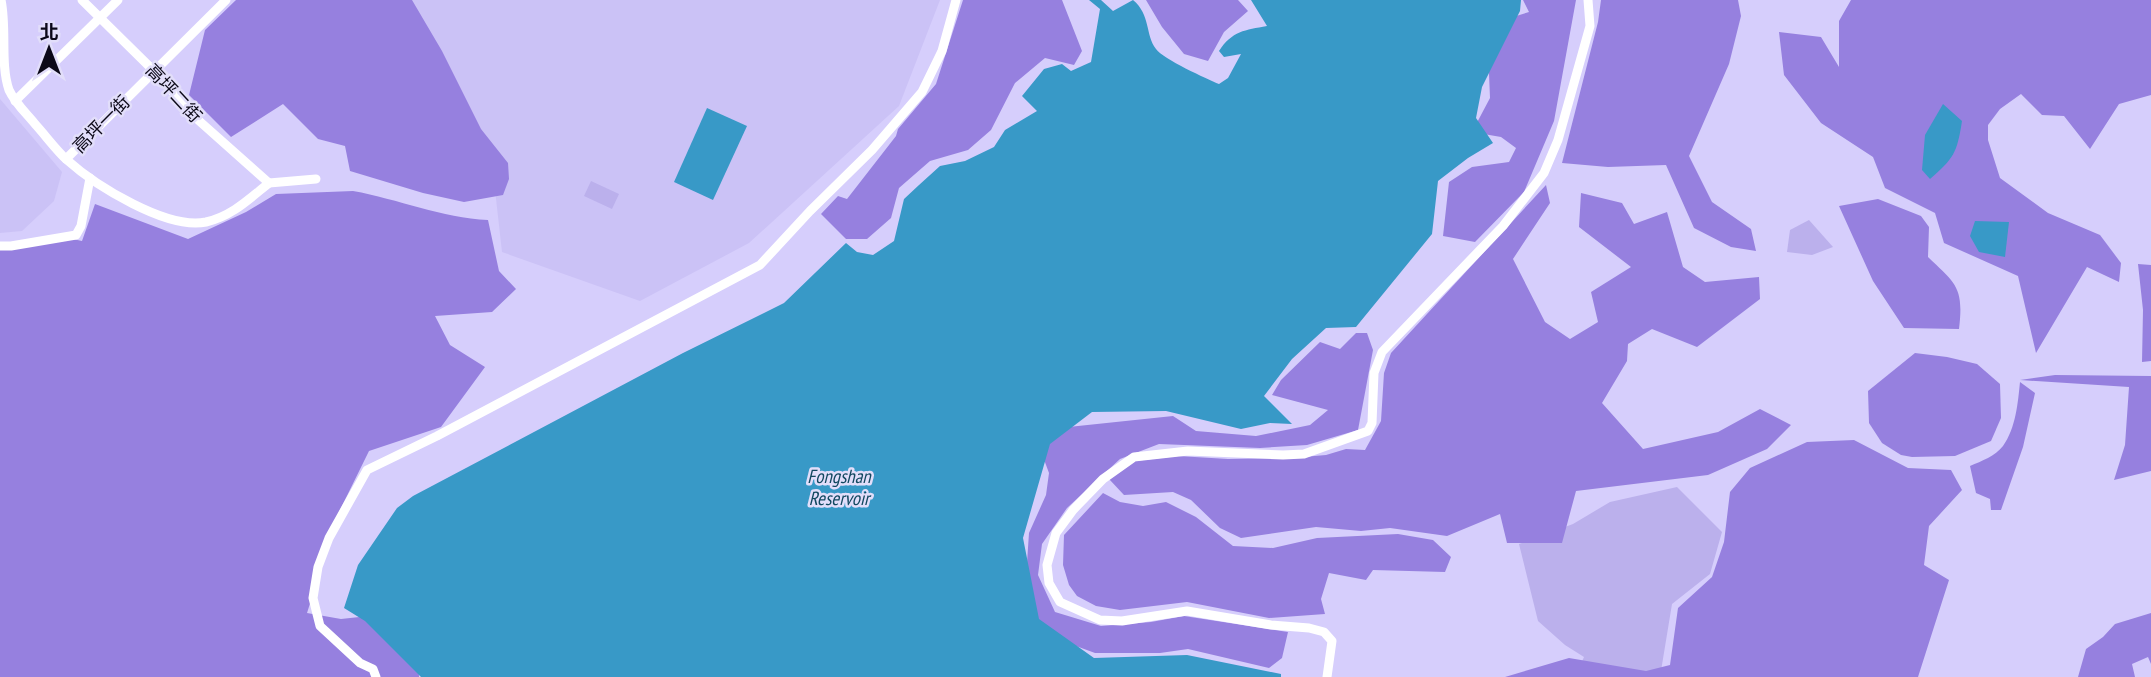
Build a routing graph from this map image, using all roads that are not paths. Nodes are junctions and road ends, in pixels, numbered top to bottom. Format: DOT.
graph roads {
  1 [pos="1,0"];
  2 [pos="82,0"];
  3 [pos="118,0"];
  4 [pos="226,0"];
  5 [pos="956,0"];
  6 [pos="1588,0"];
  7 [pos="100,19"];
  8 [pos="154,71"];
  9 [pos="15,101"];
  10 [pos="65,159"];
  11 [pos="90,178"];
  12 [pos="316,179"];
  13 [pos="269,184"];
  14 [pos="0,246"];
  15 [pos="376,677"];
  16 [pos="1327,677"];
  1 -- 9 [label="street"];
  2 -- 7 [label="street, 高坪二街"];
  3 -- 7 [label="street"];
  4 -- 8 [label="street, 高坪一街"];
  5 -- 15 [label="street"];
  6 -- 16 [label="street"];
  7 -- 8 [label="street, 高坪二街"];
  7 -- 9 [label="street"];
  8 -- 10 [label="street, 高坪一街"];
  8 -- 13 [label="street, 高坪二街"];
  9 -- 10 [label="street"];
  10 -- 11 [label="street"];
  11 -- 13 [label="street"];
  11 -- 14 [label="street"];
  12 -- 13 [label="street"];
}
